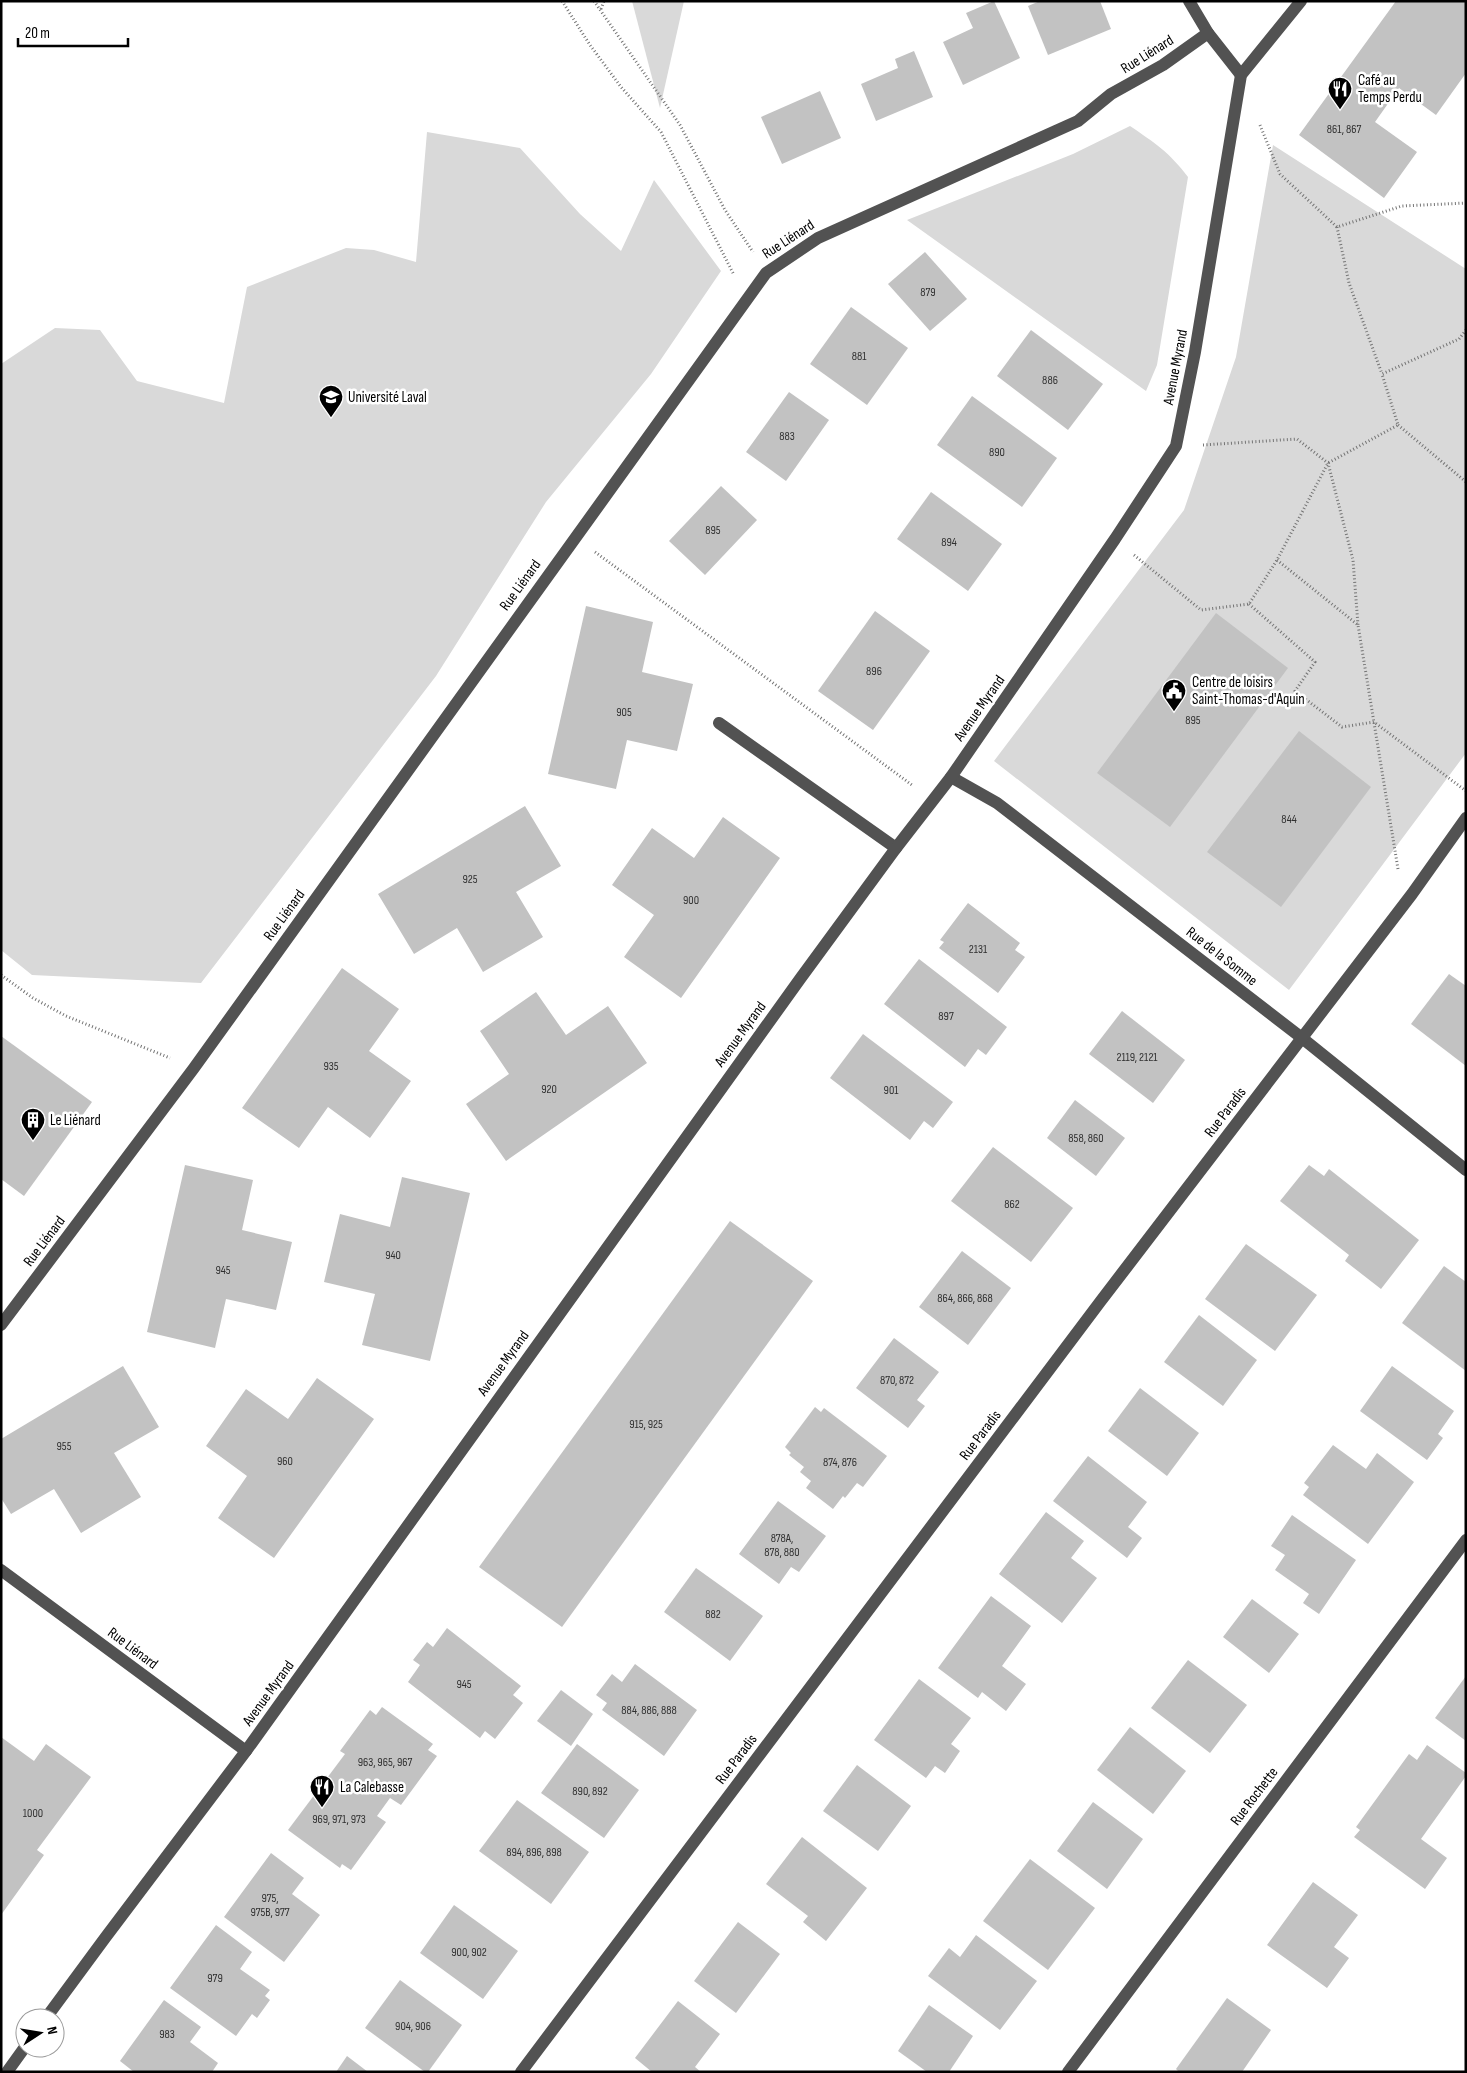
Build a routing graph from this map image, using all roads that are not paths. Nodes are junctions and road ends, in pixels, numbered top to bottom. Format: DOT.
graph roads {
  1 [pos="1189,1"];
  2 [pos="1301,1"];
  3 [pos="1208,33"];
  4 [pos="1241,75"];
  5 [pos="719,723"];
  6 [pos="951,777"];
  7 [pos="1466,818"];
  8 [pos="896,848"];
  9 [pos="1302,1038"];
  10 [pos="1466,1170"];
  11 [pos="1,1324"];
  12 [pos="1466,1540"];
  13 [pos="1,1570"];
  14 [pos="246,1751"];
  15 [pos="53,2008"];
  16 [pos="17,2058"];
  17 [pos="7,2072"];
  18 [pos="521,2072"];
  19 [pos="1068,2072"];
  1 -- 3 [label="street"];
  2 -- 4 [label="street, Avenue Myrand"];
  3 -- 4 [label="street"];
  3 -- 11 [label="street, Rue Liénard"];
  4 -- 6 [label="street, Avenue Myrand"];
  5 -- 8 [label="street"];
  6 -- 8 [label="street, Avenue Myrand"];
  6 -- 9 [label="street, Rue de la Somme"];
  7 -- 9 [label="street, Rue Paradis"];
  8 -- 14 [label="street, Avenue Myrand"];
  9 -- 10 [label="street, Rue de la Somme"];
  9 -- 18 [label="street, Rue Paradis"];
  12 -- 19 [label="street, Rue Rochette"];
  13 -- 14 [label="street, Rue Liénard"];
  14 -- 15 [label="street, Avenue Myrand"];
  16 -- 17 [label="street"];
}
